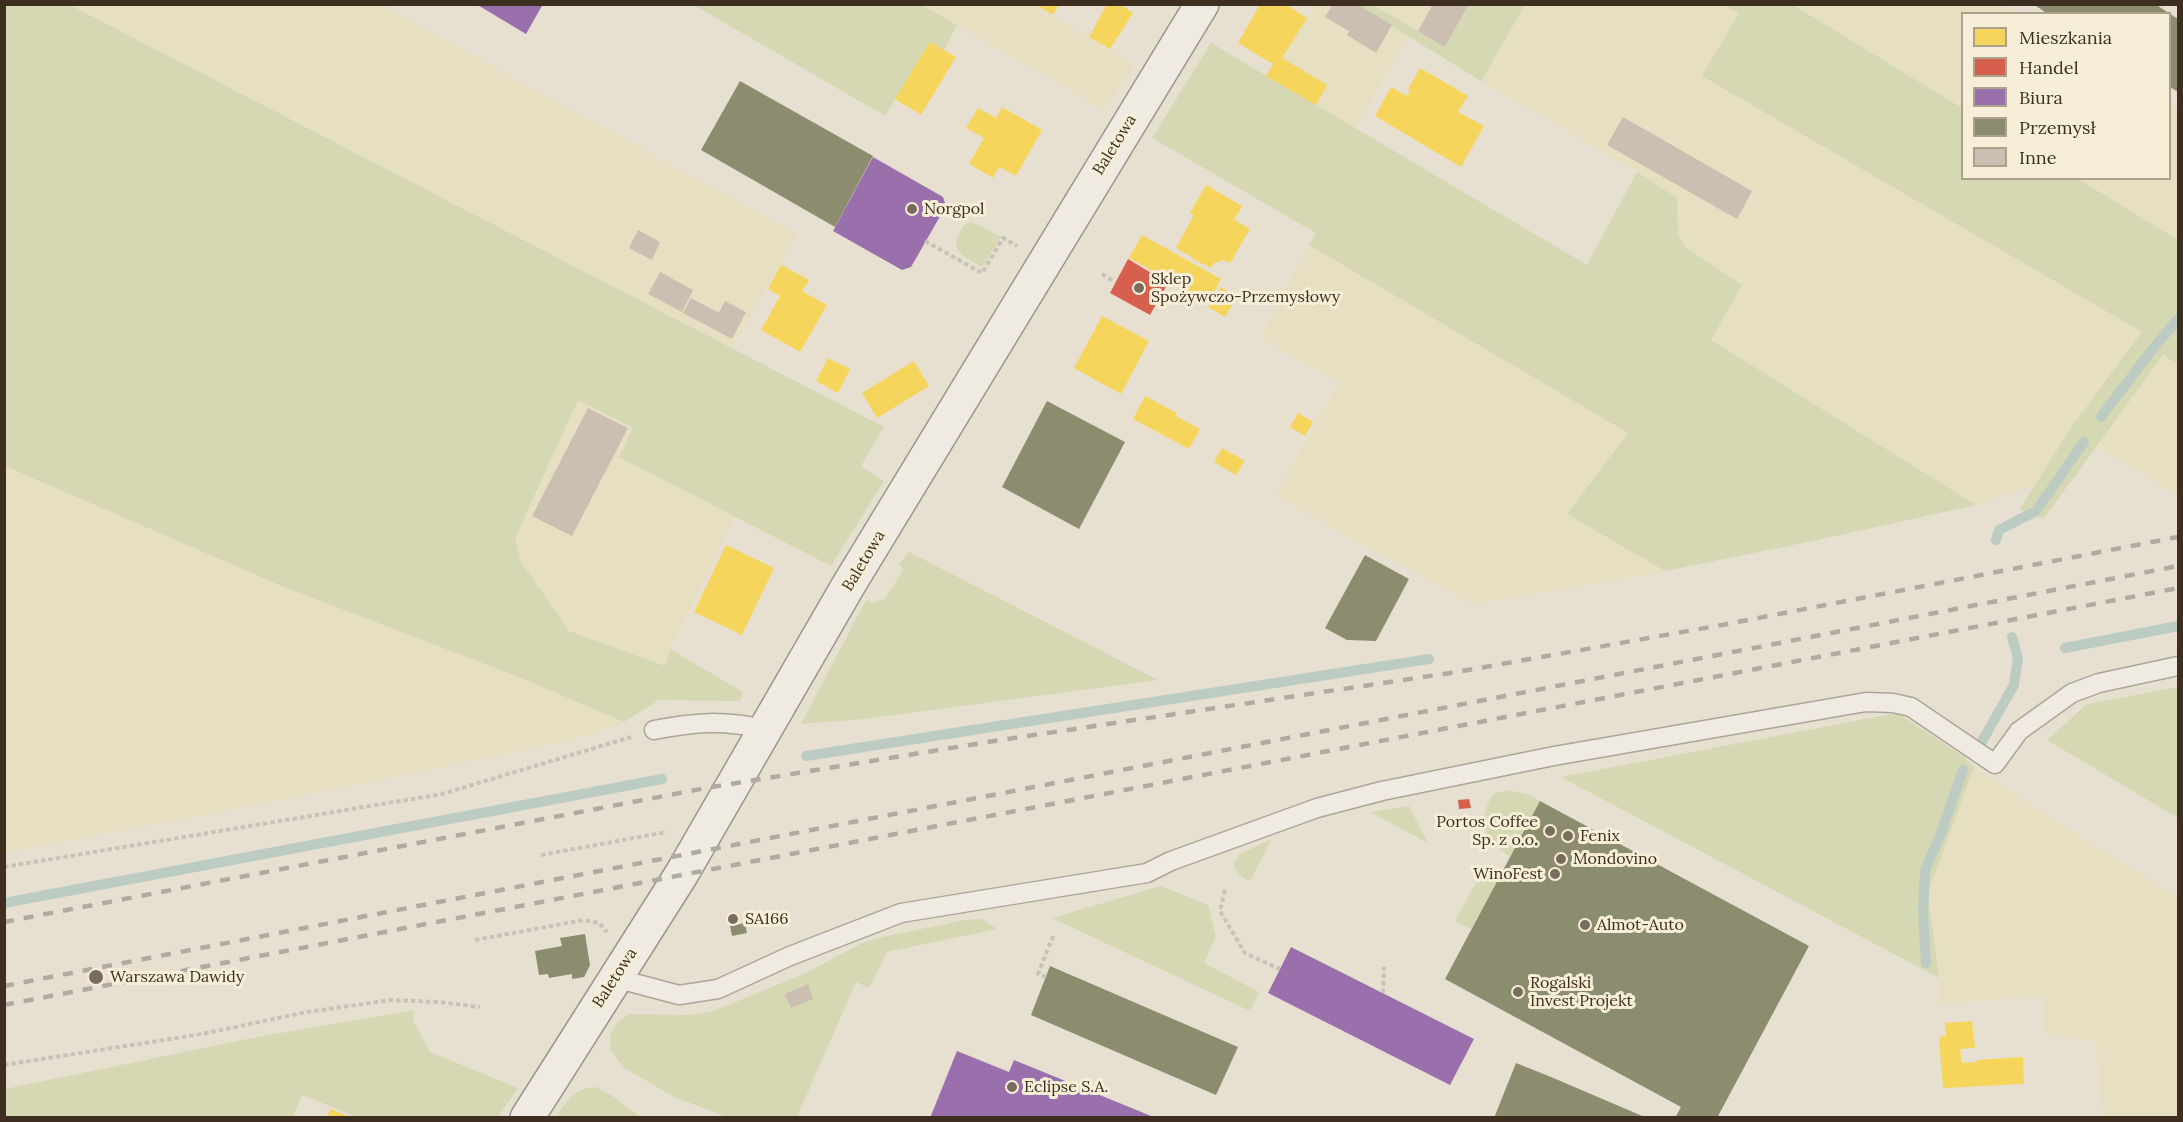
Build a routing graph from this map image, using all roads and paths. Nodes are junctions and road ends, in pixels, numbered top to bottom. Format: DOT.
graph roads {
  1 [pos="1202,4"];
  2 [pos="925,242"];
  3 [pos="1019,247"];
  4 [pos="1102,274"];
  5 [pos="1115,282"];
  6 [pos="2178,666"];
  7 [pos="764,729"];
  8 [pos="654,730"];
  9 [pos="670,831"];
  10 [pos="541,855"];
  11 [pos="4,867"];
  12 [pos="1225,890"];
  13 [pos="1054,934"];
  14 [pos="476,940"];
  15 [pos="615,940"];
  16 [pos="1384,967"];
  17 [pos="1280,969"];
  18 [pos="1046,977"];
  19 [pos="615,978"];
  20 [pos="1383,993"];
  21 [pos="480,1008"];
  22 [pos="4,1065"];
  23 [pos="527,1118"];
  1 -- 7 [label="street, Baletowa"];
  2 -- 3 [label="path"];
  4 -- 5 [label="path"];
  6 -- 19 [label="lane"];
  7 -- 8 [label="lane"];
  7 -- 19 [label="street, Baletowa"];
  8 -- 11 [label="path"];
  9 -- 10 [label="path"];
  12 -- 17 [label="path"];
  13 -- 18 [label="path"];
  14 -- 15 [label="path"];
  16 -- 20 [label="path"];
  19 -- 23 [label="street, Baletowa"];
  21 -- 22 [label="path"];
}
